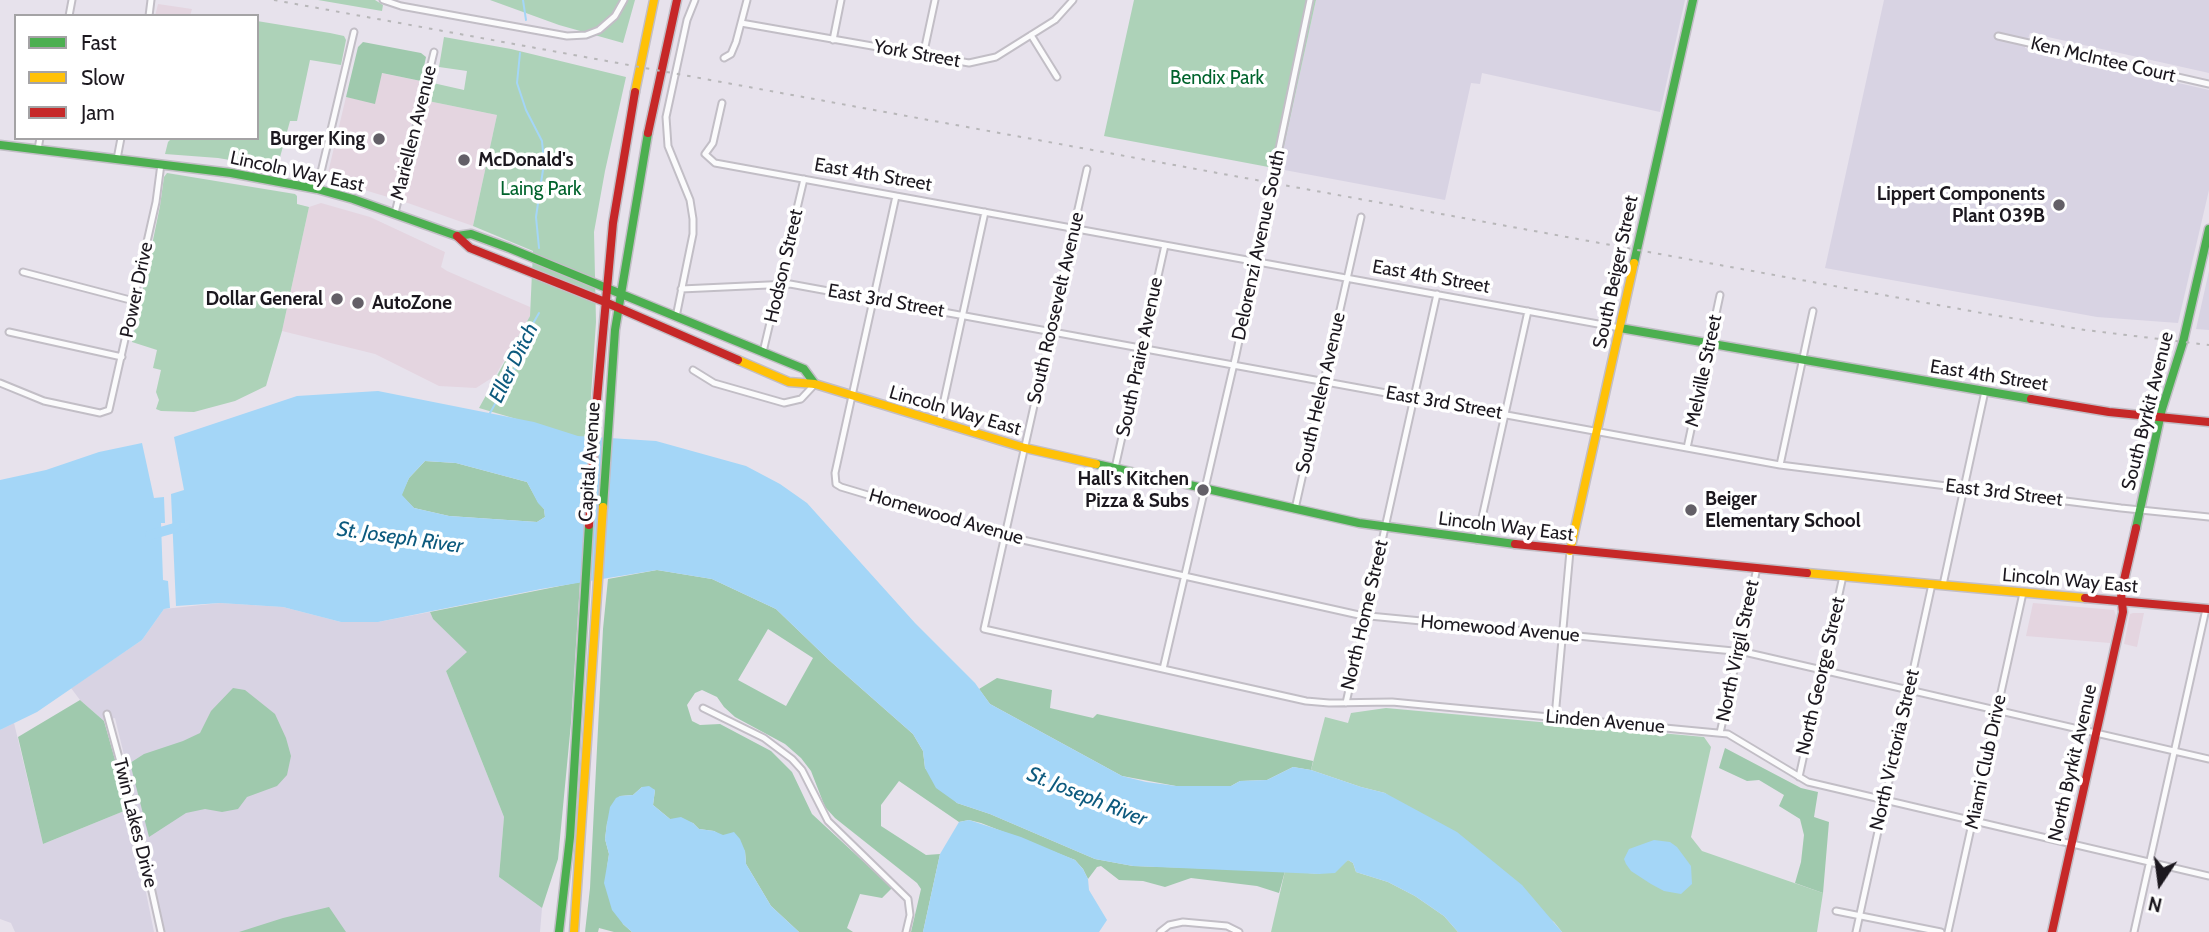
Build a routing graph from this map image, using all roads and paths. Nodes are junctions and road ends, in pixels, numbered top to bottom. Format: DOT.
graph roads {
  1 [pos="383,0"];
  2 [pos="624,0"];
  3 [pos="654,0"];
  4 [pos="677,0"];
  5 [pos="695,0"];
  6 [pos="747,0"];
  7 [pos="841,0"];
  8 [pos="935,0"];
  9 [pos="1073,0"];
  10 [pos="1310,0"];
  11 [pos="1693,0"];
  12 [pos="741,23"];
  13 [pos="354,32"];
  14 [pos="1031,35"];
  15 [pos="1997,36"];
  16 [pos="833,40"];
  17 [pos="434,52"];
  18 [pos="923,56"];
  19 [pos="724,58"];
  20 [pos="1058,77"];
  21 [pos="2209,84"];
  22 [pos="722,103"];
  23 [pos="40,140"];
  24 [pos="121,140"];
  25 [pos="0,145"];
  26 [pos="38,149"];
  27 [pos="117,159"];
  28 [pos="161,164"];
  29 [pos="1087,169"];
  30 [pos="804,179"];
  31 [pos="317,189"];
  32 [pos="896,196"];
  33 [pos="985,212"];
  34 [pos="395,213"];
  35 [pos="1361,217"];
  36 [pos="1074,228"];
  37 [pos="2209,229"];
  38 [pos="457,236"];
  39 [pos="1165,245"];
  40 [pos="1256,261"];
  41 [pos="23,272"];
  42 [pos="1347,278"];
  43 [pos="780,283"];
  44 [pos="607,289"];
  45 [pos="681,289"];
  46 [pos="1437,294"];
  47 [pos="621,295"];
  48 [pos="1720,295"];
  49 [pos="874,299"];
  50 [pos="134,301"];
  51 [pos="605,302"];
  52 [pos="619,308"];
  53 [pos="1813,311"];
  54 [pos="1528,312"];
  55 [pos="962,315"];
  56 [pos="676,317"];
  57 [pos="1620,328"];
  58 [pos="1051,331"];
  59 [pos="9,332"];
  60 [pos="1711,345"];
  61 [pos="1142,348"];
  62 [pos="763,352"];
  63 [pos="122,357"];
  64 [pos="1803,361"];
  65 [pos="1233,365"];
  66 [pos="693,370"];
  67 [pos="1324,381"];
  68 [pos="0,383"];
  69 [pos="815,384"];
  70 [pos="1985,391"];
  71 [pos="852,397"];
  72 [pos="1414,398"];
  73 [pos="1505,414"];
  74 [pos="2160,418"];
  75 [pos="939,422"];
  76 [pos="2209,422"];
  77 [pos="1597,431"];
  78 [pos="1025,448"];
  79 [pos="1687,448"];
  80 [pos="1780,465"];
  81 [pos="1115,468"];
  82 [pos="1205,488"];
  83 [pos="1964,489"];
  84 [pos="1296,509"];
  85 [pos="2140,510"];
  86 [pos="2209,517"];
  87 [pos="1385,528"];
  88 [pos="1005,536"];
  89 [pos="1478,540"];
  90 [pos="1570,551"];
  91 [pos="1756,568"];
  92 [pos="1185,576"];
  93 [pos="1843,576"];
  94 [pos="1932,584"];
  95 [pos="1943,585"];
  96 [pos="2023,593"];
  97 [pos="2122,602"];
  98 [pos="2207,609"];
  99 [pos="1366,616"];
  100 [pos="984,629"];
  101 [pos="1561,635"];
  102 [pos="1738,651"];
  103 [pos="1163,669"];
  104 [pos="1823,670"];
  105 [pos="1908,690"];
  106 [pos="1346,703"];
  107 [pos="703,708"];
  108 [pos="1997,712"];
  109 [pos="107,714"];
  110 [pos="1555,717"];
  111 [pos="1720,733"];
  112 [pos="2095,734"];
  113 [pos="2175,751"];
  114 [pos="2209,759"];
  115 [pos="1799,777"];
  116 [pos="1884,801"];
  117 [pos="1972,822"];
  118 [pos="2071,844"];
  119 [pos="2150,862"];
  120 [pos="2209,876"];
  121 [pos="1836,911"];
  122 [pos="1859,915"];
  123 [pos="161,932"];
  124 [pos="559,932"];
  125 [pos="574,932"];
  126 [pos="906,932"];
  127 [pos="1160,932"];
  128 [pos="1239,932"];
  129 [pos="1856,932"];
  130 [pos="1941,932"];
  131 [pos="1948,932"];
  132 [pos="2052,932"];
  133 [pos="2134,932"];
  1 -- 2 [label="street"];
  3 -- 44 [label="main road, Capital Avenue"];
  4 -- 47 [label="main road, Capital Avenue"];
  5 -- 45 [label="street"];
  6 -- 12 [label="street"];
  7 -- 16 [label="street"];
  8 -- 18 [label="street"];
  9 -- 14 [label="street, York Street"];
  10 -- 40 [label="street, Delorenzi Avenue South"];
  11 -- 57 [label="main road, South Beiger Street"];
  12 -- 16 [label="street, York Street"];
  12 -- 19 [label="street"];
  13 -- 31 [label="street"];
  14 -- 18 [label="street, York Street"];
  14 -- 20 [label="street"];
  15 -- 21 [label="street, Ken McIntee Court"];
  16 -- 18 [label="street, York Street"];
  17 -- 34 [label="street, Mariellen Avenue"];
  22 -- 30 [label="street, East 4th Street"];
  23 -- 26 [label="street"];
  24 -- 27 [label="street"];
  25 -- 26 [label="main road, Lincoln Way East"];
  26 -- 27 [label="main road, Lincoln Way East"];
  27 -- 28 [label="main road, Lincoln Way East"];
  28 -- 31 [label="main road, Lincoln Way East"];
  28 -- 50 [label="street, Power Drive"];
  29 -- 36 [label="street, South Roosevelt Avenue"];
  30 -- 32 [label="street, East 4th Street"];
  30 -- 43 [label="street, Hodson Street"];
  31 -- 34 [label="main road, Lincoln Way East"];
  32 -- 33 [label="street, East 4th Street"];
  32 -- 49 [label="street"];
  33 -- 36 [label="street, East 4th Street"];
  33 -- 55 [label="street"];
  34 -- 38 [label="main road, Lincoln Way East"];
  35 -- 42 [label="street, South Helen Avenue"];
  36 -- 39 [label="street, East 4th Street"];
  36 -- 58 [label="street, South Roosevelt Avenue"];
  37 -- 74 [label="main road, South Byrkit Avenue"];
  38 -- 44 [label="main road, Lincoln Way East"];
  38 -- 51 [label="main road, Lincoln Way East"];
  39 -- 40 [label="street, East 4th Street"];
  39 -- 61 [label="street, South Praire Avenue"];
  40 -- 42 [label="street, East 4th Street"];
  40 -- 65 [label="street, Delorenzi Avenue South"];
  41 -- 50 [label="street"];
  42 -- 46 [label="street, East 4th Street"];
  42 -- 67 [label="street, South Helen Avenue"];
  43 -- 45 [label="street, East 3rd Street"];
  43 -- 49 [label="street, East 3rd Street"];
  43 -- 62 [label="street, Hodson Street"];
  44 -- 47 [label="main road, Lincoln Way East"];
  44 -- 51 [label="main road, Capital Avenue"];
  45 -- 56 [label="street"];
  46 -- 54 [label="street, East 4th Street"];
  46 -- 72 [label="street, North Home Street"];
  47 -- 52 [label="main road, Capital Avenue"];
  47 -- 56 [label="main road, Lincoln Way East"];
  48 -- 60 [label="street, Melville Street"];
  49 -- 55 [label="street, East 3rd Street"];
  49 -- 71 [label="street"];
  50 -- 63 [label="street, Power Drive"];
  51 -- 52 [label="main road, Lincoln Way East"];
  51 -- 124 [label="main road, Capital Avenue"];
  52 -- 69 [label="main road, Lincoln Way East"];
  52 -- 125 [label="main road, Capital Avenue"];
  53 -- 64 [label="street"];
  54 -- 57 [label="street, East 4th Street"];
  54 -- 73 [label="street"];
  55 -- 58 [label="street, East 3rd Street"];
  55 -- 75 [label="street"];
  56 -- 62 [label="main road, Lincoln Way East"];
  57 -- 60 [label="main road, East 4th Street"];
  57 -- 77 [label="main road, South Beiger Street"];
  58 -- 61 [label="street, East 3rd Street"];
  58 -- 78 [label="street, South Roosevelt Avenue"];
  59 -- 63 [label="street"];
  60 -- 64 [label="main road, East 4th Street"];
  60 -- 79 [label="street, Melville Street"];
  61 -- 65 [label="street, East 3rd Street"];
  61 -- 81 [label="street, South Praire Avenue"];
  62 -- 69 [label="main road, Lincoln Way East"];
  63 -- 68 [label="street, Power Drive"];
  64 -- 70 [label="main road, East 4th Street"];
  64 -- 80 [label="street"];
  65 -- 67 [label="street, East 3rd Street"];
  65 -- 82 [label="street, Delorenzi Avenue South"];
  66 -- 69 [label="street"];
  67 -- 72 [label="street, East 3rd Street"];
  67 -- 84 [label="street, South Helen Avenue"];
  69 -- 71 [label="main road, Lincoln Way East"];
  70 -- 74 [label="main road, East 4th Street"];
  70 -- 83 [label="street"];
  71 -- 75 [label="main road, Lincoln Way East"];
  71 -- 88 [label="street, Homewood Avenue"];
  72 -- 73 [label="street, East 3rd Street"];
  72 -- 87 [label="street, North Home Street"];
  73 -- 77 [label="street, East 3rd Street"];
  73 -- 89 [label="street"];
  74 -- 76 [label="main road, East 4th Street"];
  74 -- 85 [label="main road, South Byrkit Avenue"];
  75 -- 78 [label="main road, Lincoln Way East"];
  77 -- 79 [label="street, East 3rd Street"];
  77 -- 90 [label="main road, South Beiger Street"];
  78 -- 81 [label="main road, Lincoln Way East"];
  78 -- 88 [label="street, South Roosevelt Avenue"];
  79 -- 80 [label="street, East 3rd Street"];
  80 -- 83 [label="street, East 3rd Street"];
  81 -- 82 [label="main road, Lincoln Way East"];
  82 -- 84 [label="main road, Lincoln Way East"];
  82 -- 92 [label="street, Delorenzi Avenue South"];
  83 -- 85 [label="street, East 3rd Street"];
  83 -- 95 [label="street"];
  84 -- 87 [label="main road, Lincoln Way East"];
  85 -- 86 [label="street, East 3rd Street"];
  85 -- 97 [label="main road, South Byrkit Avenue"];
  87 -- 89 [label="main road, Lincoln Way East"];
  87 -- 99 [label="street, North Home Street"];
  88 -- 92 [label="street, Homewood Avenue"];
  88 -- 100 [label="street, South Roosevelt Avenue"];
  89 -- 90 [label="main road, Lincoln Way East"];
  90 -- 91 [label="main road, Lincoln Way East"];
  90 -- 101 [label="street"];
  91 -- 93 [label="main road, Lincoln Way East"];
  91 -- 102 [label="street, North Virgil Street"];
  92 -- 99 [label="street, Homewood Avenue"];
  92 -- 103 [label="street, Delorenzi Avenue South"];
  93 -- 94 [label="main road, Lincoln Way East"];
  93 -- 104 [label="street, North George Street"];
  94 -- 95 [label="main road, Lincoln Way East"];
  94 -- 105 [label="street, North Victoria Street"];
  95 -- 96 [label="main road, Lincoln Way East"];
  96 -- 97 [label="main road, Lincoln Way East"];
  96 -- 108 [label="street, Miami Club Drive"];
  97 -- 98 [label="main road, Lincoln Way East"];
  97 -- 112 [label="main road, North Byrkit Avenue"];
  98 -- 113 [label="street"];
  99 -- 101 [label="street, Homewood Avenue"];
  99 -- 106 [label="street, North Home Street"];
  100 -- 103 [label="street, Linden Avenue"];
  101 -- 102 [label="street, Homewood Avenue"];
  101 -- 110 [label="street"];
  102 -- 104 [label="street, Homewood Avenue"];
  102 -- 111 [label="street, North Virgil Street"];
  103 -- 106 [label="street, Linden Avenue"];
  104 -- 105 [label="street, Homewood Avenue"];
  104 -- 115 [label="street, North George Street"];
  105 -- 108 [label="street, Homewood Avenue"];
  105 -- 116 [label="street, North Victoria Street"];
  106 -- 110 [label="street, Linden Avenue"];
  107 -- 126 [label="street"];
  108 -- 112 [label="street, Homewood Avenue"];
  108 -- 117 [label="street, Miami Club Drive"];
  109 -- 123 [label="street, Twin Lakes Drive"];
  110 -- 111 [label="street, Linden Avenue"];
  111 -- 115 [label="street, Linden Avenue"];
  112 -- 113 [label="street, Homewood Avenue"];
  112 -- 118 [label="main road, North Byrkit Avenue"];
  113 -- 114 [label="street, Homewood Avenue"];
  113 -- 119 [label="street"];
  115 -- 116 [label="street, Linden Avenue"];
  116 -- 117 [label="street, Linden Avenue"];
  116 -- 122 [label="street, North Victoria Street"];
  117 -- 118 [label="street, Linden Avenue"];
  117 -- 131 [label="street, Miami Club Drive"];
  118 -- 119 [label="street, Linden Avenue"];
  118 -- 132 [label="main road, North Byrkit Avenue"];
  119 -- 120 [label="street, Linden Avenue"];
  119 -- 133 [label="street"];
  121 -- 122 [label="street"];
  122 -- 129 [label="street, North Victoria Street"];
  122 -- 130 [label="street"];
  127 -- 128 [label="street"];
}
